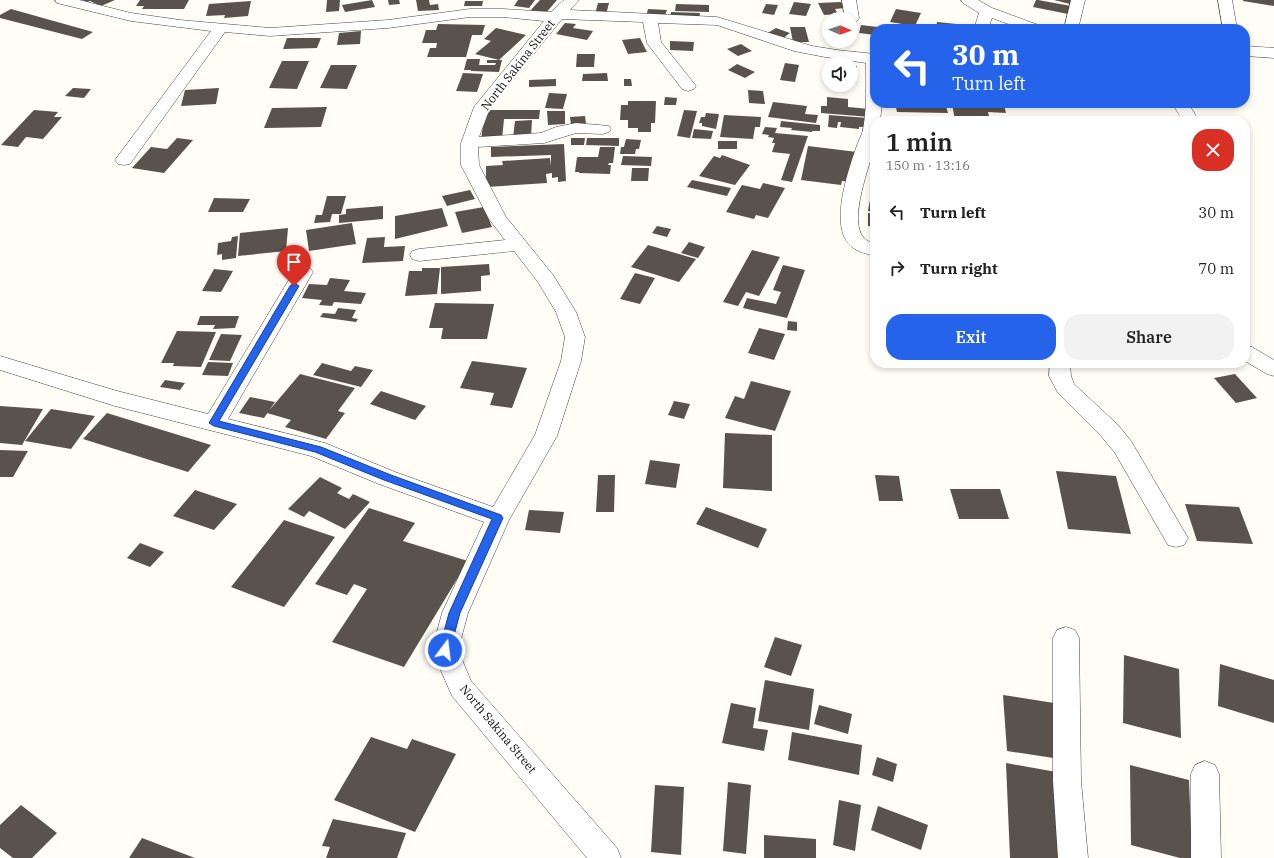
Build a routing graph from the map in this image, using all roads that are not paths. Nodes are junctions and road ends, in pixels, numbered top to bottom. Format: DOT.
graph roads {
  1 [pos="62,0"];
  2 [pos="128,0"];
  3 [pos="850,0"];
  4 [pos="968,0"];
  5 [pos="1078,0"];
  6 [pos="1225,0"];
  7 [pos="562,10"];
  8 [pos="851,12"];
  9 [pos="117,13"];
  10 [pos="650,18"];
  11 [pos="986,22"];
  12 [pos="1000,24"];
  13 [pos="1072,24"];
  14 [pos="1229,24"];
  15 [pos="221,28"];
  16 [pos="1250,52"];
  17 [pos="1274,54"];
  18 [pos="870,58"];
  19 [pos="688,86"];
  20 [pos="603,129"];
  21 [pos="870,134"];
  22 [pos="469,143"];
  23 [pos="124,160"];
  24 [pos="517,245"];
  25 [pos="870,248"];
  26 [pos="419,255"];
  27 [pos="303,272"];
  28 [pos="1250,355"];
  29 [pos="0,363"];
  30 [pos="1060,368"];
  31 [pos="1274,368"];
  32 [pos="214,423"];
  33 [pos="498,518"];
  34 [pos="1176,538"];
  35 [pos="1066,638"];
  36 [pos="1205,774"];
  37 [pos="606,858"];
  38 [pos="1073,858"];
  39 [pos="1206,858"];
  1 -- 9 [label="street"];
  2 -- 9 [label="street"];
  3 -- 8 [label="street"];
  4 -- 11 [label="street"];
  5 -- 13 [label="street"];
  6 -- 14 [label="street"];
  7 -- 10 [label="street"];
  7 -- 15 [label="street"];
  7 -- 22 [label="street, North Sakina Street"];
  9 -- 15 [label="street"];
  10 -- 18 [label="street"];
  10 -- 19 [label="street"];
  11 -- 12 [label="street"];
  15 -- 23 [label="street"];
  16 -- 17 [label="street"];
  20 -- 22 [label="street"];
  21 -- 25 [label="street"];
  22 -- 24 [label="street, North Sakina Street"];
  24 -- 26 [label="street"];
  24 -- 33 [label="street, North Sakina Street"];
  27 -- 32 [label="street"];
  28 -- 31 [label="street"];
  29 -- 32 [label="street"];
  30 -- 34 [label="street"];
  32 -- 33 [label="street"];
  33 -- 37 [label="street, North Sakina Street"];
  35 -- 38 [label="street"];
  36 -- 39 [label="street"];
}
